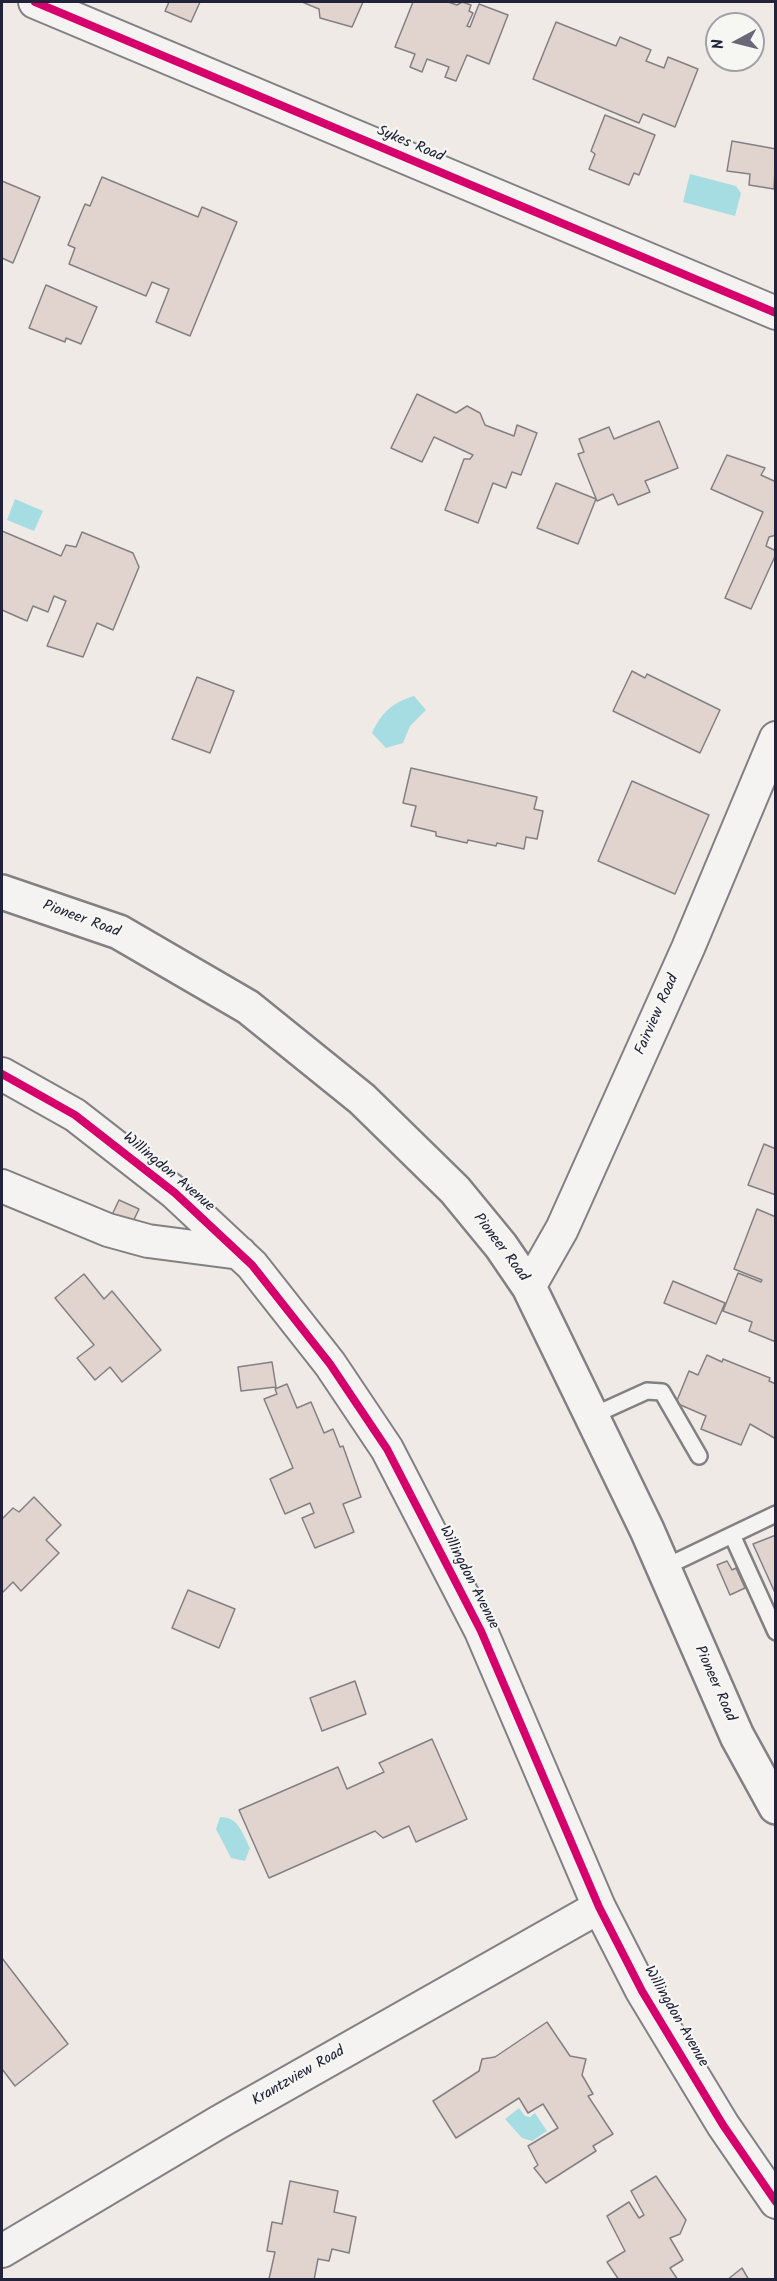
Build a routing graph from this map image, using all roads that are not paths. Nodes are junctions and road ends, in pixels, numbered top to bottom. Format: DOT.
graph roads {
  1 [pos="35,2"];
  2 [pos="776,313"];
  3 [pos="776,738"];
  4 [pos="2,892"];
  5 [pos="2,1074"];
  6 [pos="2,1186"];
  7 [pos="240,1253"];
  8 [pos="529,1287"];
  9 [pos="592,1416"];
  10 [pos="699,1456"];
  11 [pos="776,1514"];
  12 [pos="732,1535"];
  13 [pos="663,1568"];
  14 [pos="776,1632"];
  15 [pos="776,1807"];
  16 [pos="599,1907"];
  17 [pos="776,2202"];
  18 [pos="2,2251"];
  1 -- 2 [label="street, Sykes Road"];
  3 -- 8 [label="street, Fairview Road"];
  4 -- 8 [label="main road, Pioneer Road"];
  5 -- 7 [label="street, Willingdon Avenue"];
  6 -- 7 [label="street"];
  7 -- 16 [label="street, Willingdon Avenue"];
  8 -- 9 [label="main road, Pioneer Road"];
  9 -- 10 [label="lane"];
  9 -- 13 [label="main road, Pioneer Road"];
  11 -- 12 [label="lane"];
  12 -- 13 [label="lane"];
  12 -- 14 [label="lane"];
  13 -- 15 [label="main road, Pioneer Road"];
  16 -- 17 [label="street, Willingdon Avenue"];
  16 -- 18 [label="street, Krantzview Road"];
}
